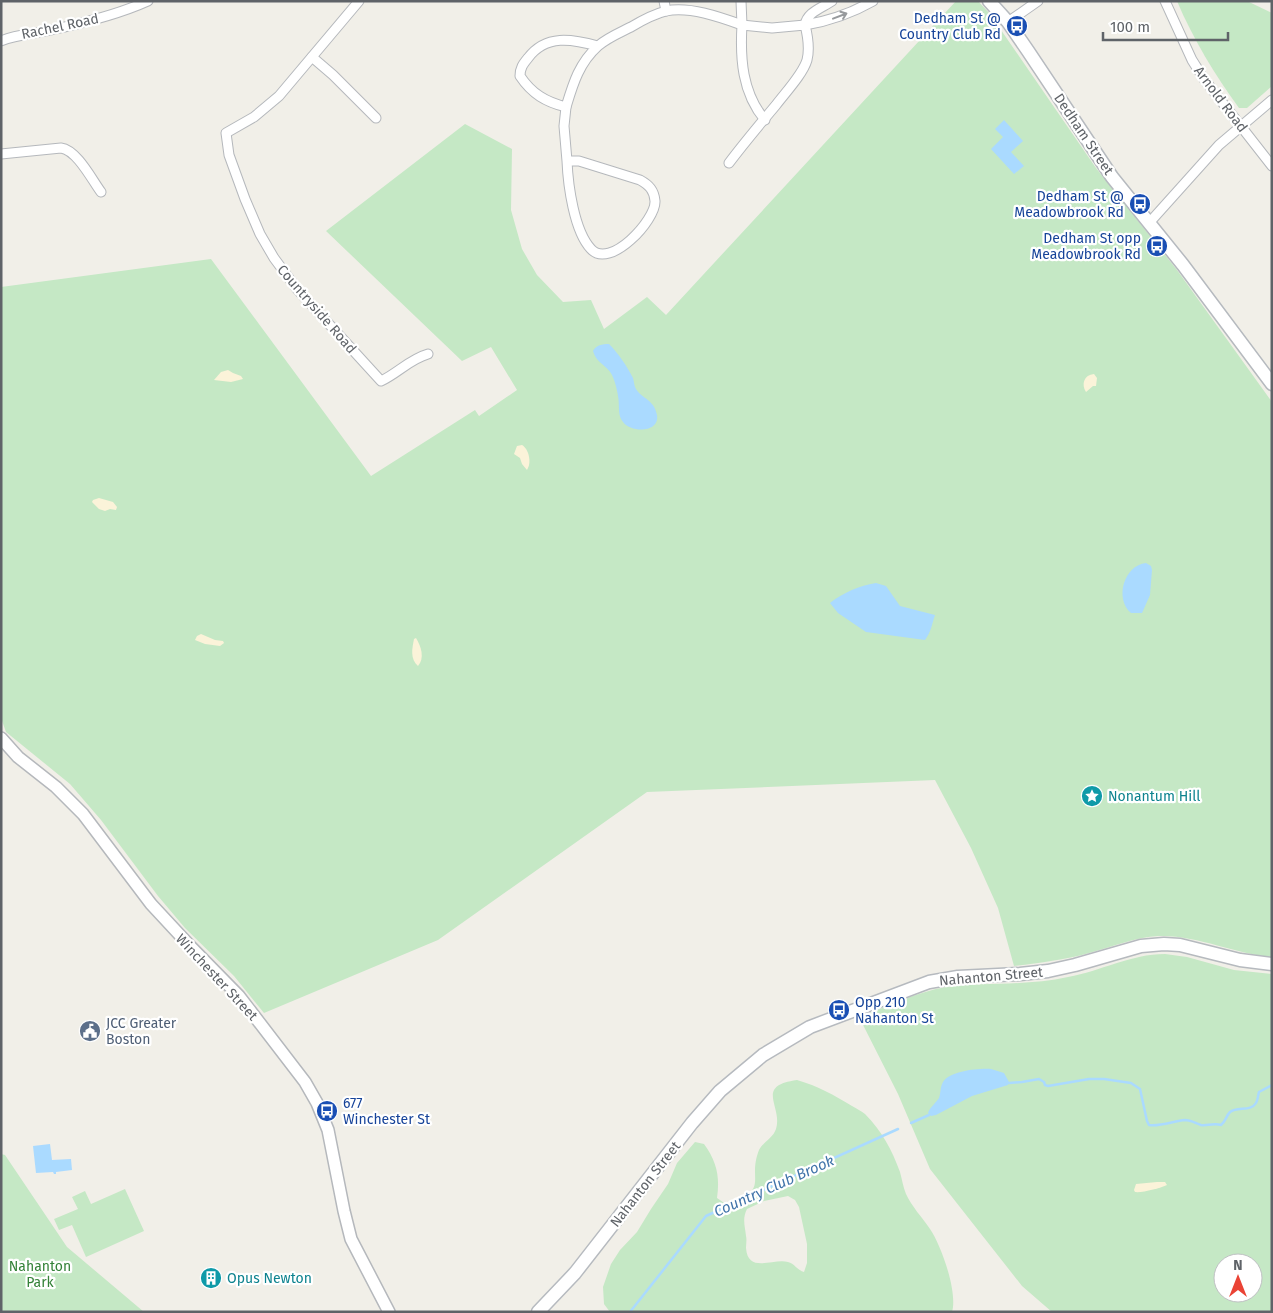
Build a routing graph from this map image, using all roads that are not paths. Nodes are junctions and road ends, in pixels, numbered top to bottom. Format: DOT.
graph roads {
  1 [pos="148,1"];
  2 [pos="358,1"];
  3 [pos="664,1"];
  4 [pos="740,1"];
  5 [pos="832,1"];
  6 [pos="873,1"];
  7 [pos="989,1"];
  8 [pos="1038,1"];
  9 [pos="1165,1"];
  10 [pos="666,11"];
  11 [pos="1008,22"];
  12 [pos="742,24"];
  13 [pos="805,25"];
  14 [pos="1,41"];
  15 [pos="598,46"];
  16 [pos="312,57"];
  17 [pos="1272,100"];
  18 [pos="566,107"];
  19 [pos="376,118"];
  20 [pos="765,120"];
  21 [pos="1241,125"];
  22 [pos="1,154"];
  23 [pos="567,161"];
  24 [pos="730,163"];
  25 [pos="1272,166"];
  26 [pos="101,192"];
  27 [pos="1149,222"];
  28 [pos="428,354"];
  29 [pos="1272,384"];
  30 [pos="1,738"];
  31 [pos="1272,964"];
  32 [pos="388,1312"];
  33 [pos="538,1312"];
  1 -- 14 [label="street, Rachel Road"];
  2 -- 16 [label="street, Countryside Road"];
  3 -- 10 [label="street"];
  4 -- 12 [label="street"];
  5 -- 13 [label="street"];
  13 -- 6 [label="street, one-way"];
  7 -- 11 [label="main road, Dedham Street"];
  8 -- 11 [label="street"];
  9 -- 21 [label="street, Arnold Road"];
  10 -- 12 [label="street"];
  10 -- 15 [label="street"];
  11 -- 27 [label="main road, Dedham Street"];
  12 -- 13 [label="street"];
  12 -- 20 [label="street"];
  13 -- 20 [label="street"];
  15 -- 18 [label="street"];
  15 -- 18 [label="street"];
  16 -- 19 [label="street"];
  16 -- 28 [label="street, Countryside Road"];
  17 -- 21 [label="street"];
  18 -- 23 [label="street"];
  20 -- 24 [label="street"];
  21 -- 25 [label="street, Arnold Road"];
  21 -- 27 [label="street"];
  22 -- 26 [label="street"];
  23 -- 23 [label="street"];
  27 -- 29 [label="main road, Dedham Street"];
  30 -- 32 [label="street, Winchester Street"];
  31 -- 33 [label="main road, Nahanton Street"];
}
